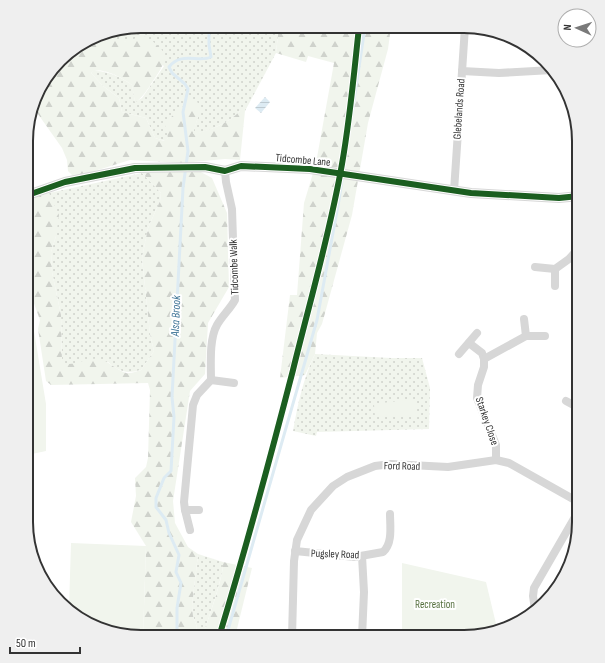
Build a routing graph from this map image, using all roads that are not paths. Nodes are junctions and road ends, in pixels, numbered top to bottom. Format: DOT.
graph roads {
  1 [pos="465,33"];
  2 [pos="546,70"];
  3 [pos="462,71"];
  4 [pos="225,171"];
  5 [pos="454,191"];
  6 [pos="33,193"];
  7 [pos="572,199"];
  8 [pos="572,256"];
  9 [pos="535,267"];
  10 [pos="555,269"];
  11 [pos="555,286"];
  12 [pos="524,319"];
  13 [pos="477,333"];
  14 [pos="526,336"];
  15 [pos="545,336"];
  16 [pos="469,343"];
  17 [pos="459,354"];
  18 [pos="484,359"];
  19 [pos="211,380"];
  20 [pos="234,383"];
  21 [pos="566,401"];
  22 [pos="572,404"];
  23 [pos="496,460"];
  24 [pos="572,498"];
  25 [pos="185,510"];
  26 [pos="199,510"];
  27 [pos="390,514"];
  28 [pos="572,522"];
  29 [pos="190,530"];
  30 [pos="295,551"];
  31 [pos="362,556"];
  32 [pos="535,603"];
  33 [pos="292,630"];
  34 [pos="362,630"];
  1 -- 3 [label="street, Glebelands Road"];
  2 -- 3 [label="street"];
  3 -- 5 [label="street, Glebelands Road"];
  4 -- 5 [label="street, Tidcombe Lane"];
  4 -- 6 [label="street, Tidcombe Lane"];
  4 -- 19 [label="street, Tidcombe Walk"];
  5 -- 7 [label="street, Tidcombe Lane"];
  8 -- 10 [label="street"];
  9 -- 10 [label="street"];
  10 -- 11 [label="street"];
  12 -- 14 [label="street"];
  13 -- 16 [label="street"];
  14 -- 15 [label="street"];
  14 -- 18 [label="street"];
  16 -- 17 [label="street"];
  16 -- 18 [label="street"];
  18 -- 23 [label="street, Starkey Close"];
  19 -- 20 [label="street"];
  19 -- 25 [label="street"];
  21 -- 22 [label="street"];
  23 -- 24 [label="street, Ford Road"];
  23 -- 30 [label="street, Ford Road"];
  25 -- 26 [label="street"];
  25 -- 29 [label="street"];
  27 -- 31 [label="street, Pugsley Road"];
  28 -- 32 [label="street"];
  30 -- 31 [label="street, Pugsley Road"];
  30 -- 33 [label="street, Ford Road"];
  31 -- 34 [label="street"];
}
